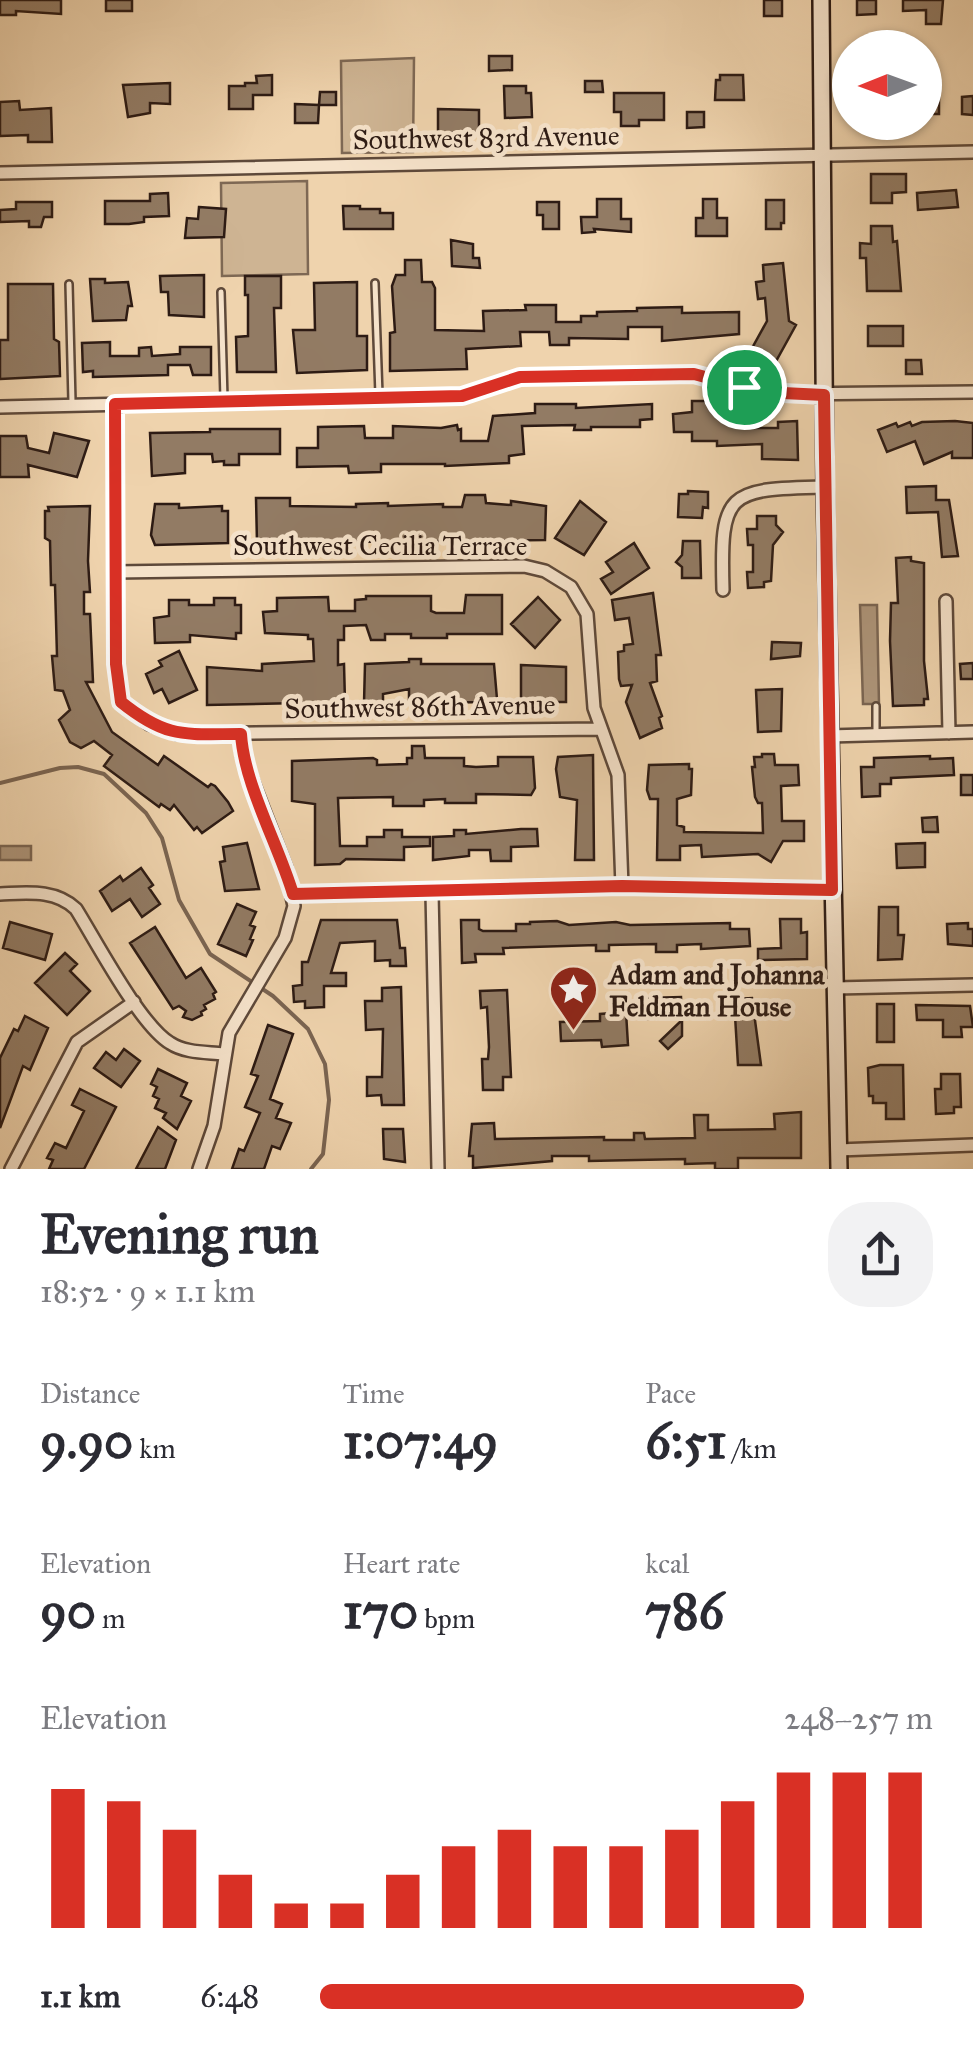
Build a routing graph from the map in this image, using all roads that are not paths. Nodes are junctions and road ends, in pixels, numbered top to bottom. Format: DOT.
graph roads {
  1 [pos="821,0"];
  2 [pos="973,152"];
  3 [pos="821,155"];
  4 [pos="0,173"];
  5 [pos="69,284"];
  6 [pos="374,284"];
  7 [pos="222,292"];
  8 [pos="973,392"];
  9 [pos="824,395"];
  10 [pos="379,398"];
  11 [pos="224,402"];
  12 [pos="115,404"];
  13 [pos="72,405"];
  14 [pos="0,407"];
  15 [pos="824,487"];
  16 [pos="115,572"];
  17 [pos="722,590"];
  18 [pos="946,601"];
  19 [pos="876,706"];
  20 [pos="601,729"];
  21 [pos="973,732"];
  22 [pos="950,733"];
  23 [pos="241,734"];
  24 [pos="876,734"];
  25 [pos="829,736"];
  26 [pos="622,886"];
  27 [pos="832,890"];
  28 [pos="432,893"];
  29 [pos="0,894"];
  30 [pos="293,894"];
  31 [pos="973,985"];
  32 [pos="835,988"];
  33 [pos="134,1002"];
  34 [pos="223,1054"];
  35 [pos="973,1145"];
  36 [pos="838,1150"];
  37 [pos="11,1169"];
  38 [pos="199,1169"];
  39 [pos="438,1169"];
  40 [pos="839,1169"];
  1 -- 3 [label="main road"];
  2 -- 3 [label="street, Southwest 83rd Avenue"];
  3 -- 4 [label="street, Southwest 83rd Avenue"];
  3 -- 9 [label="main road"];
  5 -- 13 [label="lane"];
  6 -- 10 [label="lane"];
  7 -- 11 [label="lane"];
  8 -- 9 [label="street"];
  9 -- 10 [label="street"];
  9 -- 15 [label="main road"];
  10 -- 11 [label="street"];
  11 -- 12 [label="street"];
  12 -- 13 [label="street"];
  12 -- 16 [label="street"];
  13 -- 14 [label="street"];
  15 -- 17 [label="street"];
  15 -- 25 [label="main road"];
  16 -- 20 [label="street, Southwest Cecilia Terrace"];
  16 -- 23 [label="street, Southwest 86th Avenue"];
  18 -- 22 [label="street"];
  19 -- 24 [label="lane"];
  20 -- 23 [label="street, Southwest 86th Avenue"];
  20 -- 26 [label="street, Southwest Cecilia Terrace"];
  21 -- 22 [label="street"];
  22 -- 24 [label="street"];
  23 -- 30 [label="street"];
  24 -- 25 [label="street"];
  25 -- 27 [label="main road"];
  26 -- 27 [label="street"];
  26 -- 28 [label="street"];
  27 -- 32 [label="main road"];
  28 -- 30 [label="street"];
  28 -- 39 [label="street"];
  29 -- 33 [label="street"];
  30 -- 34 [label="street"];
  31 -- 32 [label="street"];
  32 -- 36 [label="main road"];
  33 -- 34 [label="street"];
  33 -- 37 [label="street"];
  34 -- 38 [label="street"];
  35 -- 36 [label="street"];
  36 -- 40 [label="main road"];
}
